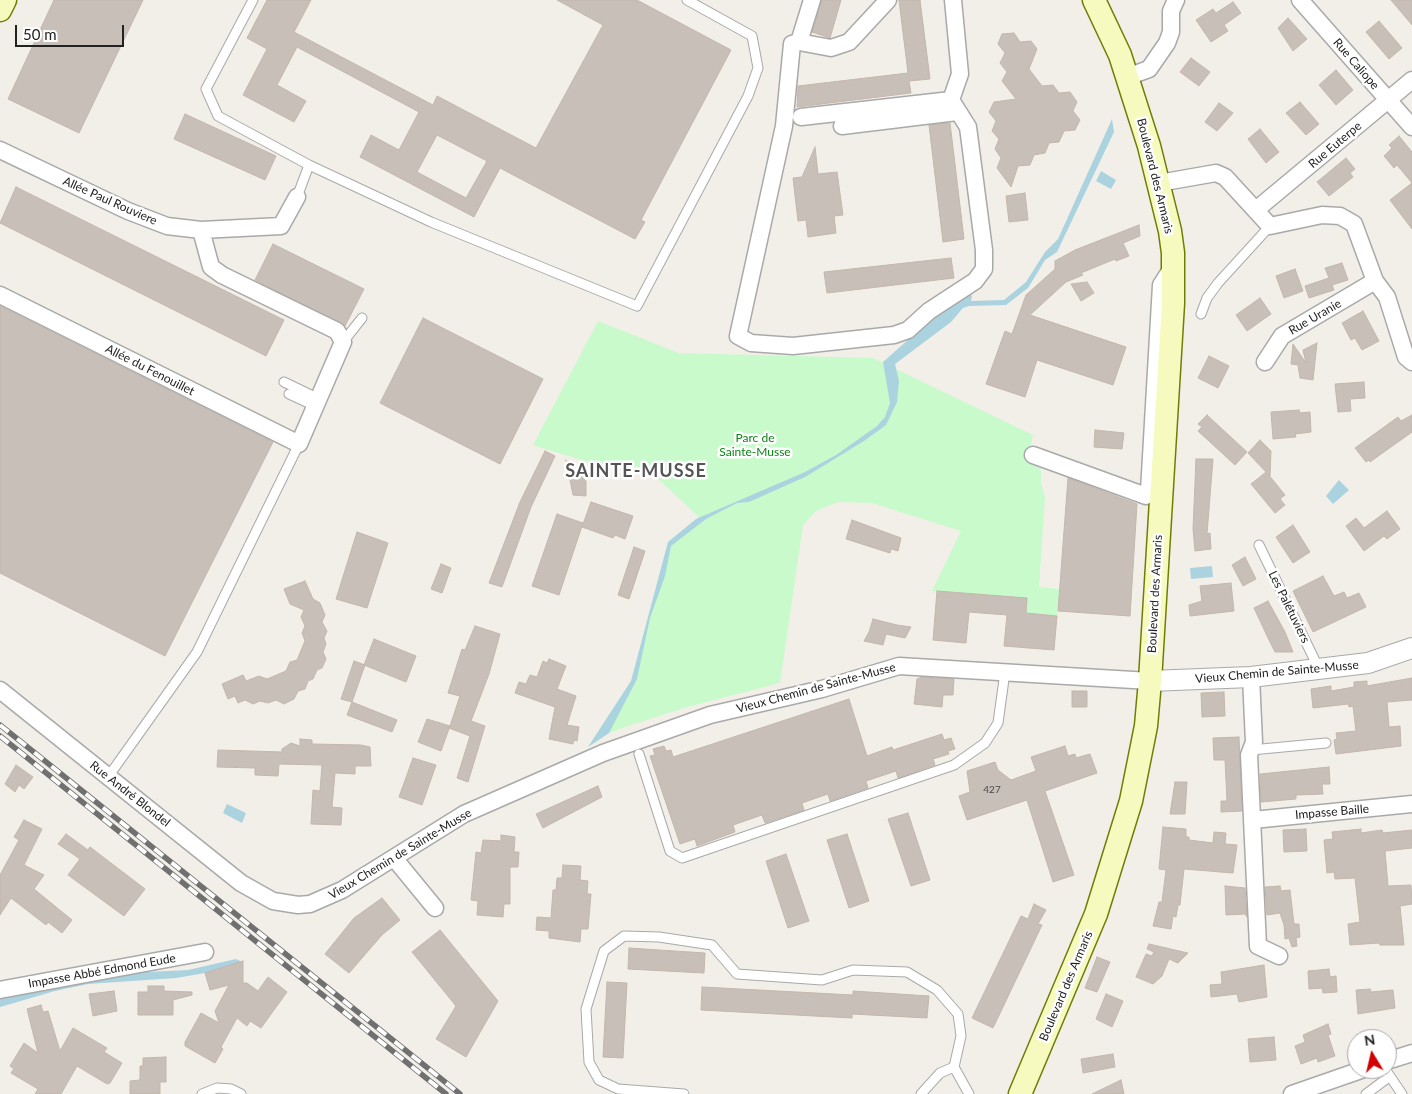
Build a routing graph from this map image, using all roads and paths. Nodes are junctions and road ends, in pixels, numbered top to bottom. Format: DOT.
graph roads {
  1 [pos="5,0"];
  2 [pos="253,0"];
  3 [pos="687,0"];
  4 [pos="812,0"];
  5 [pos="888,0"];
  6 [pos="953,0"];
  7 [pos="1080,0"];
  8 [pos="1094,0"];
  9 [pos="1176,0"];
  10 [pos="1300,0"];
  11 [pos="0,10"];
  12 [pos="799,42"];
  13 [pos="1128,77"];
  14 [pos="1412,80"];
  15 [pos="1387,101"];
  16 [pos="954,106"];
  17 [pos="801,117"];
  18 [pos="842,126"];
  19 [pos="1412,127"];
  20 [pos="0,150"];
  21 [pos="309,165"];
  22 [pos="1159,183"];
  23 [pos="297,197"];
  24 [pos="1257,210"];
  25 [pos="1270,226"];
  26 [pos="202,230"];
  27 [pos="1174,274"];
  28 [pos="1375,282"];
  29 [pos="0,295"];
  30 [pos="1201,314"];
  31 [pos="362,318"];
  32 [pos="343,342"];
  33 [pos="1265,362"];
  34 [pos="1412,362"];
  35 [pos="284,382"];
  36 [pos="288,394"];
  37 [pos="317,402"];
  38 [pos="299,444"];
  39 [pos="1033,455"];
  40 [pos="1260,545"];
  41 [pos="1412,648"];
  42 [pos="1319,669"];
  43 [pos="1005,672"];
  44 [pos="1251,677"];
  45 [pos="1150,681"];
  46 [pos="0,690"];
  47 [pos="1326,744"];
  48 [pos="1251,750"];
  49 [pos="639,754"];
  50 [pos="108,777"];
  51 [pos="1412,804"];
  52 [pos="1253,820"];
  53 [pos="394,858"];
  54 [pos="262,897"];
  55 [pos="435,908"];
  56 [pos="205,952"];
  57 [pos="1279,956"];
  58 [pos="0,990"];
  59 [pos="1412,1053"];
  60 [pos="1397,1063"];
  61 [pos="954,1067"];
  62 [pos="1347,1075"];
  63 [pos="1379,1079"];
  64 [pos="1393,1079"];
  65 [pos="202,1094"];
  66 [pos="241,1094"];
  67 [pos="684,1094"];
  68 [pos="921,1094"];
  69 [pos="968,1094"];
  70 [pos="1020,1094"];
  71 [pos="1292,1094"];
  72 [pos="1366,1094"];
  73 [pos="1402,1094"];
  1 -- 11 [label="main road"];
  2 -- 21 [label="lane"];
  3 -- 21 [label="lane"];
  4 -- 12 [label="street"];
  5 -- 12 [label="street"];
  6 -- 16 [label="street"];
  7 -- 13 [label="main road, Boulevard des Armaris"];
  8 -- 13 [label="main road, Boulevard des Armaris"];
  9 -- 13 [label="street"];
  10 -- 15 [label="street, Rue Caliope"];
  12 -- 16 [label="street"];
  13 -- 22 [label="main road, Boulevard des Armaris"];
  14 -- 15 [label="street, Rue Euterpe"];
  15 -- 19 [label="street, Rue Caliope"];
  15 -- 24 [label="street, Rue Euterpe"];
  16 -- 17 [label="street"];
  16 -- 18 [label="street"];
  20 -- 26 [label="street, Allée Paul Rouviere"];
  21 -- 23 [label="lane"];
  22 -- 24 [label="street"];
  22 -- 27 [label="main road, Boulevard des Armaris"];
  23 -- 26 [label="street, Allée Paul Rouviere"];
  24 -- 25 [label="street"];
  25 -- 28 [label="street"];
  25 -- 30 [label="lane"];
  26 -- 32 [label="street"];
  27 -- 39 [label="street"];
  27 -- 45 [label="main road, Boulevard des Armaris"];
  28 -- 33 [label="street, Rue Uranie"];
  28 -- 34 [label="street"];
  29 -- 38 [label="street, Allée du Fenouillet"];
  31 -- 32 [label="lane"];
  32 -- 37 [label="street"];
  35 -- 37 [label="lane"];
  36 -- 37 [label="lane"];
  37 -- 38 [label="street"];
  38 -- 50 [label="lane"];
  40 -- 42 [label="lane, Les Palétuviers"];
  41 -- 42 [label="street, Vieux Chemin de Sainte-Musse"];
  42 -- 44 [label="street, Vieux Chemin de Sainte-Musse"];
  43 -- 45 [label="street, Vieux Chemin de Sainte-Musse"];
  43 -- 49 [label="lane"];
  43 -- 53 [label="street, Vieux Chemin de Sainte-Musse"];
  44 -- 45 [label="street, Vieux Chemin de Sainte-Musse"];
  44 -- 48 [label="street"];
  45 -- 70 [label="main road, Boulevard des Armaris"];
  46 -- 50 [label="street, Rue André Blondel"];
  47 -- 48 [label="lane"];
  48 -- 52 [label="street"];
  50 -- 54 [label="street, Rue André Blondel"];
  51 -- 52 [label="street, Impasse Baille"];
  52 -- 57 [label="street"];
  53 -- 54 [label="street, Vieux Chemin de Sainte-Musse"];
  53 -- 55 [label="street"];
  56 -- 58 [label="street, Impasse Abbé Edmond Eude"];
  59 -- 60 [label="street"];
  61 -- 67 [label="lane"];
  61 -- 68 [label="lane"];
  61 -- 69 [label="lane"];
  62 -- 71 [label="street"];
  63 -- 72 [label="lane"];
  64 -- 73 [label="lane"];
  65 -- 66 [label="lane"];
}
